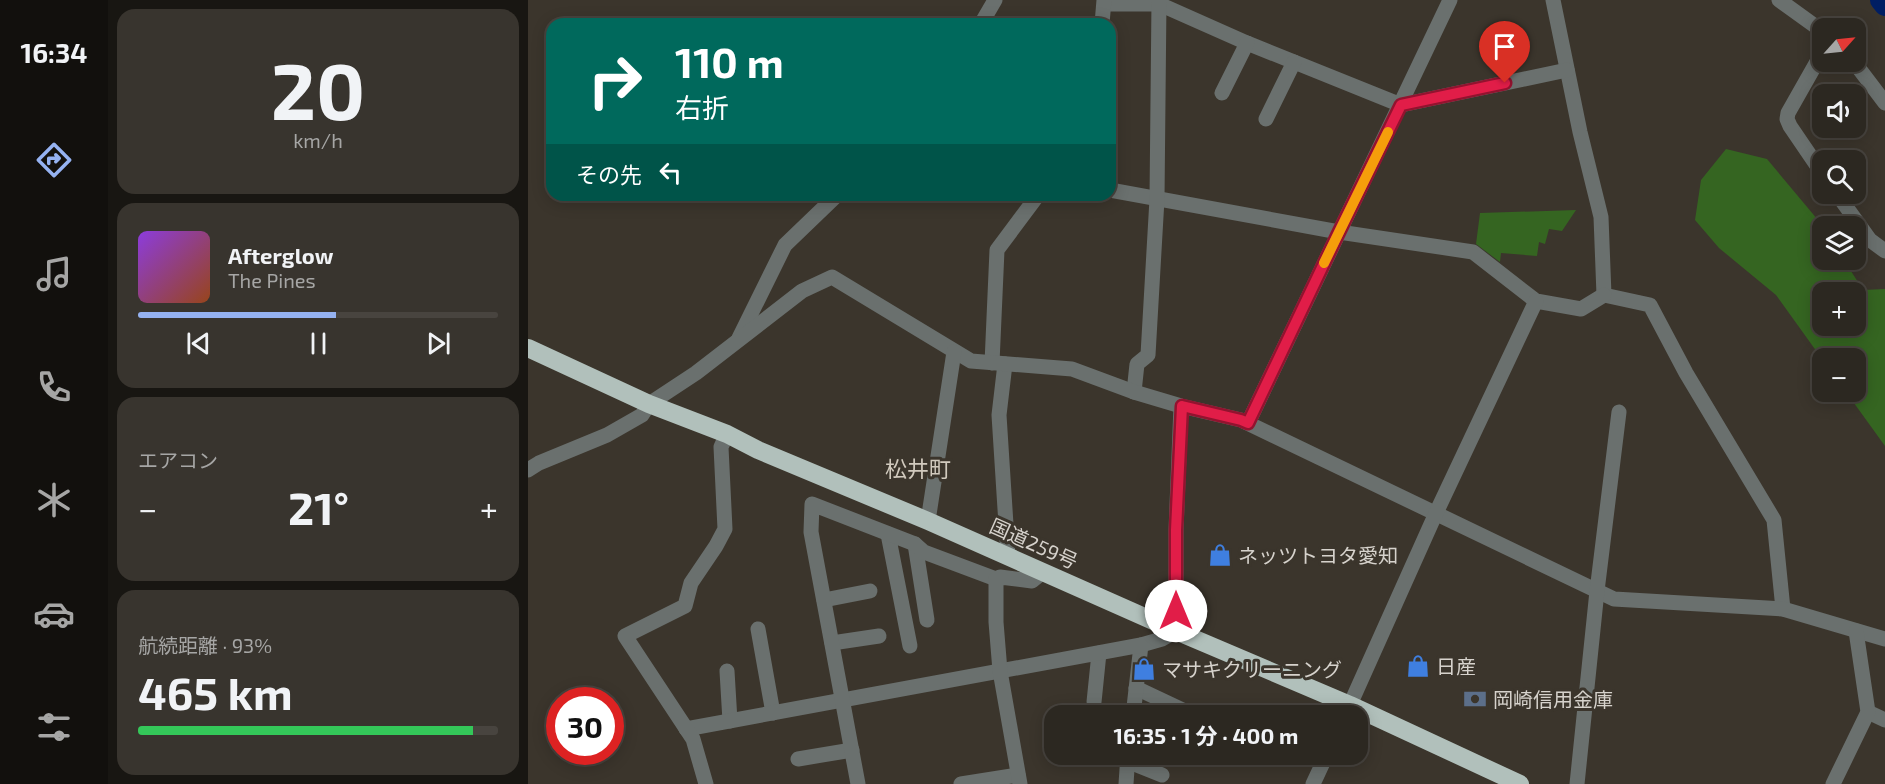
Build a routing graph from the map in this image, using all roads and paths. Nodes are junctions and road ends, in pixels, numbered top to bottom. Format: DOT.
graph roads {
  1 [pos="995,0"];
  2 [pos="1450,0"];
  3 [pos="1553,0"];
  4 [pos="1779,0"];
  5 [pos="1104,2"];
  6 [pos="1159,2"];
  7 [pos="984,18"];
  8 [pos="1103,18"];
  9 [pos="1812,24"];
  10 [pos="1246,43"];
  11 [pos="1294,62"];
  12 [pos="1567,70"];
  13 [pos="1812,71"];
  14 [pos="1862,72"];
  15 [pos="1222,93"];
  16 [pos="1885,103"];
  17 [pos="1401,105"];
  18 [pos="1266,119"];
  19 [pos="1812,158"];
  20 [pos="1116,191"];
  21 [pos="1156,199"];
  22 [pos="831,201"];
  23 [pos="1034,201"];
  24 [pos="1844,204"];
  25 [pos="1339,232"];
  26 [pos="1885,251"];
  27 [pos="1605,295"];
  28 [pos="1536,301"];
  29 [pos="738,341"];
  30 [pos="528,348"];
  31 [pos="954,352"];
  32 [pos="998,363"];
  33 [pos="1134,392"];
  34 [pos="649,404"];
  35 [pos="1182,406"];
  36 [pos="1619,412"];
  37 [pos="1248,423"];
  38 [pos="727,434"];
  39 [pos="528,470"];
  40 [pos="1436,513"];
  41 [pos="928,521"];
  42 [pos="888,534"];
  43 [pos="915,544"];
  44 [pos="1008,556"];
  45 [pos="1043,572"];
  46 [pos="996,579"];
  47 [pos="870,591"];
  48 [pos="1598,591"];
  49 [pos="824,600"];
  50 [pos="1783,609"];
  51 [pos="927,620"];
  52 [pos="758,629"];
  53 [pos="1176,631"];
  54 [pos="1856,632"];
  55 [pos="879,636"];
  56 [pos="1885,639"];
  57 [pos="831,643"];
  58 [pos="1141,645"];
  59 [pos="910,646"];
  60 [pos="1099,653"];
  61 [pos="728,671"];
  62 [pos="1000,671"];
  63 [pos="1136,688"];
  64 [pos="842,700"];
  65 [pos="1094,702"];
  66 [pos="1134,705"];
  67 [pos="1172,705"];
  68 [pos="1336,705"];
  69 [pos="1349,705"];
  70 [pos="1868,712"];
  71 [pos="773,713"];
  72 [pos="1368,719"];
  73 [pos="1885,720"];
  74 [pos="730,721"];
  75 [pos="686,729"];
  76 [pos="852,750"];
  77 [pos="798,759"];
  78 [pos="1127,765"];
  79 [pos="1142,765"];
  80 [pos="1322,765"];
  81 [pos="1162,775"];
  82 [pos="1019,779"];
  83 [pos="706,784"];
  84 [pos="858,784"];
  85 [pos="961,784"];
  86 [pos="1126,784"];
  87 [pos="1313,784"];
  88 [pos="1520,784"];
  89 [pos="1577,784"];
  90 [pos="1833,784"];
  1 -- 7 [label="street"];
  2 -- 17 [label="street"];
  3 -- 12 [label="street"];
  4 -- 9 [label="street"];
  5 -- 6 [label="street"];
  5 -- 8 [label="street"];
  6 -- 10 [label="street"];
  6 -- 21 [label="street"];
  10 -- 11 [label="street"];
  10 -- 15 [label="street"];
  11 -- 17 [label="street"];
  11 -- 18 [label="street"];
  12 -- 17 [label="street"];
  12 -- 27 [label="street"];
  13 -- 19 [label="street"];
  14 -- 16 [label="street"];
  17 -- 25 [label="street"];
  20 -- 21 [label="street"];
  21 -- 25 [label="street"];
  21 -- 33 [label="street"];
  22 -- 29 [label="street"];
  23 -- 32 [label="street"];
  24 -- 26 [label="street"];
  25 -- 28 [label="street"];
  25 -- 37 [label="street"];
  27 -- 28 [label="street"];
  27 -- 50 [label="street"];
  28 -- 40 [label="street"];
  29 -- 31 [label="street"];
  29 -- 34 [label="street"];
  30 -- 34 [label="highway, 国道259号"];
  31 -- 32 [label="street"];
  31 -- 41 [label="street"];
  32 -- 33 [label="street"];
  32 -- 44 [label="street"];
  33 -- 35 [label="street"];
  34 -- 38 [label="highway, 国道259号"];
  34 -- 39 [label="street"];
  35 -- 37 [label="street"];
  35 -- 53 [label="street"];
  36 -- 48 [label="street"];
  37 -- 40 [label="street"];
  38 -- 41 [label="highway, 国道259号"];
  38 -- 75 [label="street"];
  40 -- 48 [label="street"];
  40 -- 69 [label="street"];
  41 -- 44 [label="highway, 国道259号"];
  42 -- 43 [label="street"];
  42 -- 49 [label="street"];
  42 -- 59 [label="street"];
  43 -- 46 [label="street"];
  43 -- 51 [label="street"];
  44 -- 45 [label="highway, 国道259号"];
  45 -- 46 [label="street"];
  45 -- 53 [label="highway, 国道259号"];
  46 -- 62 [label="street"];
  47 -- 49 [label="street"];
  48 -- 50 [label="street"];
  48 -- 89 [label="street"];
  49 -- 57 [label="street"];
  50 -- 54 [label="street"];
  52 -- 71 [label="street"];
  53 -- 58 [label="street"];
  53 -- 68 [label="highway, 国道259号"];
  54 -- 56 [label="street"];
  54 -- 70 [label="street"];
  55 -- 57 [label="street"];
  57 -- 64 [label="street"];
  58 -- 60 [label="street"];
  58 -- 63 [label="street"];
  60 -- 62 [label="street"];
  60 -- 65 [label="street"];
  61 -- 74 [label="street"];
  62 -- 64 [label="street"];
  62 -- 82 [label="street"];
  63 -- 66 [label="street"];
  63 -- 67 [label="street"];
  64 -- 71 [label="street"];
  64 -- 76 [label="street"];
  70 -- 73 [label="street"];
  70 -- 90 [label="street"];
  71 -- 74 [label="street"];
  72 -- 88 [label="highway, 国道259号"];
  74 -- 75 [label="street"];
  75 -- 83 [label="street"];
  76 -- 77 [label="street"];
  76 -- 84 [label="street"];
  78 -- 86 [label="street"];
  79 -- 81 [label="street"];
  80 -- 87 [label="street"];
  82 -- 85 [label="street"];
}
